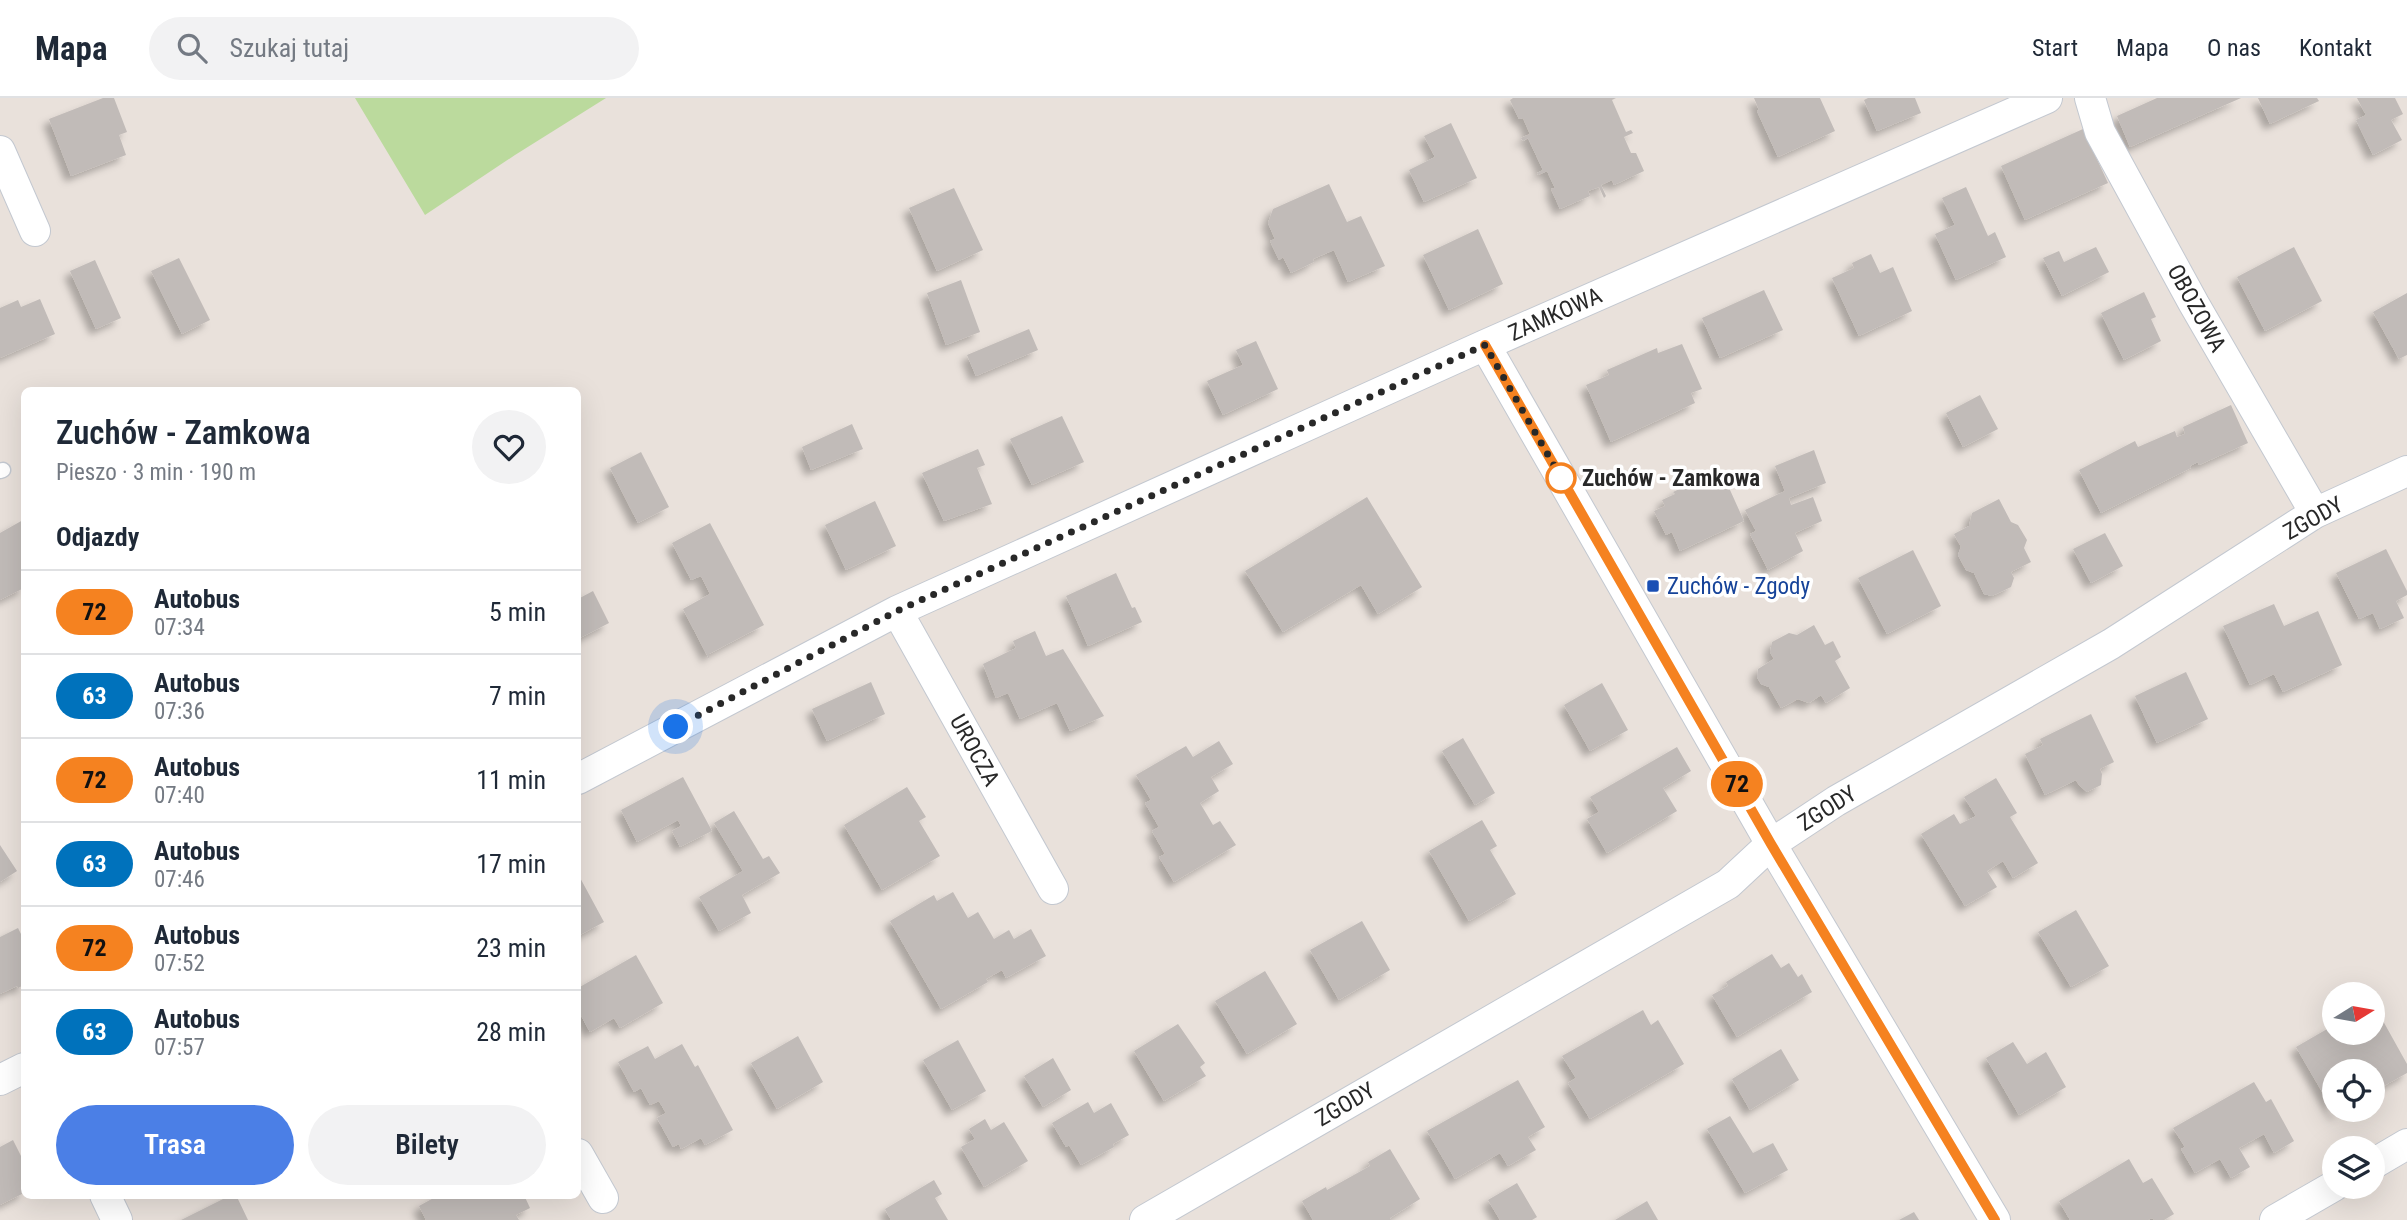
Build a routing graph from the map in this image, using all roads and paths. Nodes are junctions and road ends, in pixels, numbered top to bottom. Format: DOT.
graph roads {
  1 [pos="2048,98"];
  2 [pos="2090,98"];
  3 [pos="0,151"];
  4 [pos="35,231"];
  5 [pos="1485,345"];
  6 [pos="2407,471"];
  7 [pos="2315,513"];
  8 [pos="897,611"];
  9 [pos="581,777"];
  10 [pos="1771,844"];
  11 [pos="1054,889"];
  12 [pos="21,1070"];
  13 [pos="0,1080"];
  14 [pos="2407,1144"];
  15 [pos="2385,1157"];
  16 [pos="581,1159"];
  17 [pos="2322,1193"];
  18 [pos="603,1198"];
  19 [pos="107,1199"];
  20 [pos="117,1220"];
  21 [pos="1145,1220"];
  22 [pos="1995,1220"];
  23 [pos="2275,1220"];
  1 -- 5 [label="street, ZAMKOWA"];
  2 -- 7 [label="street, OBOZOWA"];
  3 -- 4 [label="street"];
  5 -- 8 [label="street, ZAMKOWA"];
  5 -- 10 [label="street"];
  6 -- 7 [label="street, ZGODY"];
  7 -- 10 [label="street, ZGODY"];
  8 -- 9 [label="street, ZAMKOWA"];
  8 -- 11 [label="street, UROCZA"];
  10 -- 21 [label="street, ZGODY"];
  10 -- 22 [label="street"];
  12 -- 13 [label="street"];
  14 -- 15 [label="street"];
  16 -- 18 [label="street"];
  17 -- 23 [label="street"];
  19 -- 20 [label="street"];
}
